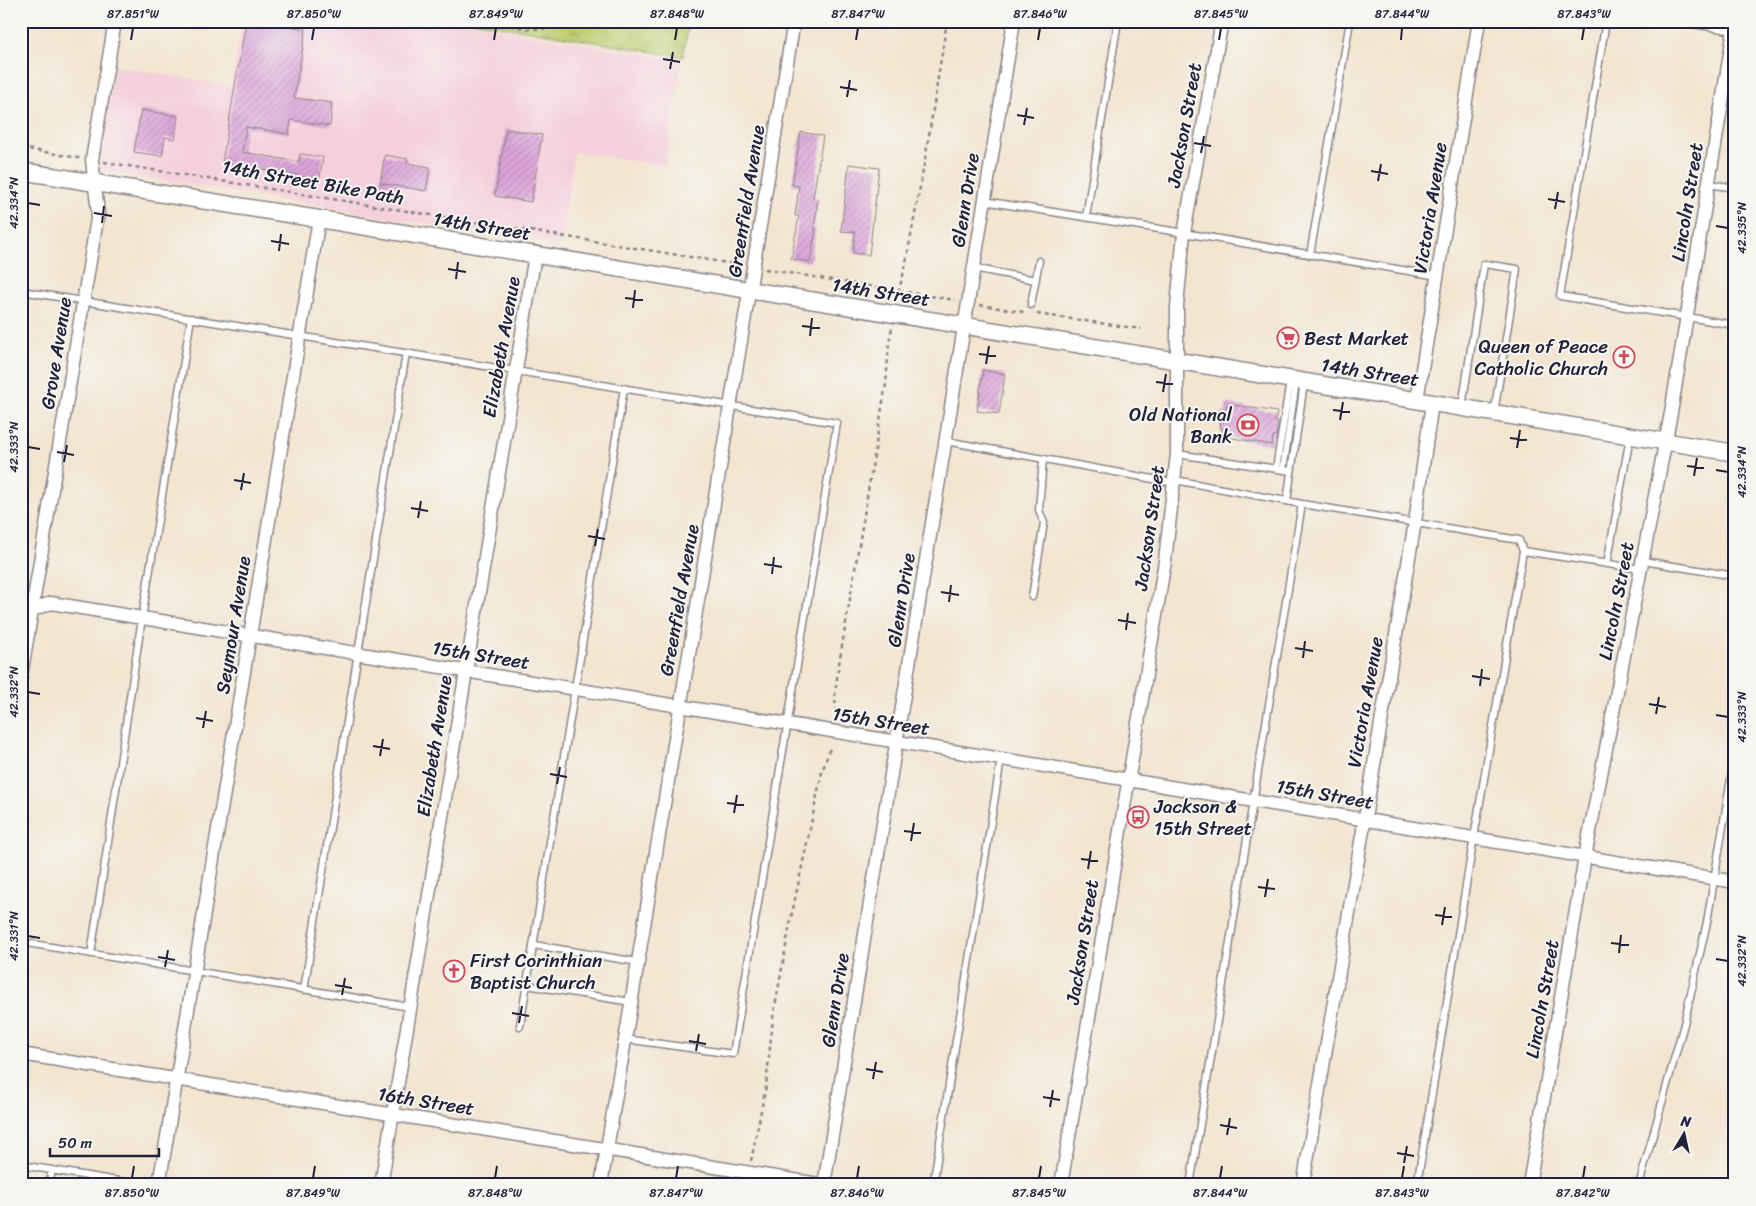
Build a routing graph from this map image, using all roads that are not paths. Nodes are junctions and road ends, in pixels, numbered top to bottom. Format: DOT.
graph roads {
  1 [pos="115,21"];
  2 [pos="794,21"];
  3 [pos="1014,21"];
  4 [pos="1118,21"];
  5 [pos="1222,21"];
  6 [pos="1350,21"];
  7 [pos="1479,21"];
  8 [pos="1606,21"];
  9 [pos="1694,21"];
  10 [pos="1735,26"];
  11 [pos="21,171"];
  12 [pos="21,176"];
  13 [pos="96,184"];
  14 [pos="1709,184"];
  15 [pos="1735,188"];
  16 [pos="984,200"];
  17 [pos="1086,216"];
  18 [pos="319,219"];
  19 [pos="1184,233"];
  20 [pos="535,255"];
  21 [pos="1310,255"];
  22 [pos="1039,261"];
  23 [pos="973,268"];
  24 [pos="1438,276"];
  25 [pos="1036,280"];
  26 [pos="750,290"];
  27 [pos="21,291"];
  28 [pos="83,301"];
  29 [pos="1031,305"];
  30 [pos="1687,317"];
  31 [pos="191,318"];
  32 [pos="963,325"];
  33 [pos="1735,325"];
  34 [pos="300,336"];
  35 [pos="406,353"];
  36 [pos="1177,361"];
  37 [pos="516,371"];
  38 [pos="1297,381"];
  39 [pos="624,388"];
  40 [pos="1424,402"];
  41 [pos="731,406"];
  42 [pos="1461,408"];
  43 [pos="1494,413"];
  44 [pos="1630,436"];
  45 [pos="946,441"];
  46 [pos="1666,442"];
  47 [pos="1735,453"];
  48 [pos="1178,454"];
  49 [pos="1043,459"];
  50 [pos="1280,470"];
  51 [pos="1291,471"];
  52 [pos="1175,481"];
  53 [pos="1286,501"];
  54 [pos="1302,504"];
  55 [pos="1415,522"];
  56 [pos="1523,551"];
  57 [pos="1607,564"];
  58 [pos="1642,565"];
  59 [pos="1735,576"];
  60 [pos="1032,597"];
  61 [pos="27,611"];
  62 [pos="142,618"];
  63 [pos="250,636"];
  64 [pos="358,654"];
  65 [pos="465,671"];
  66 [pos="21,676"];
  67 [pos="576,690"];
  68 [pos="680,707"];
  69 [pos="788,724"];
  70 [pos="896,742"];
  71 [pos="1735,755"];
  72 [pos="1001,759"];
  73 [pos="1128,780"];
  74 [pos="1253,801"];
  75 [pos="1364,820"];
  76 [pos="1473,838"];
  77 [pos="1585,857"];
  78 [pos="1715,879"];
  79 [pos="1735,882"];
  80 [pos="21,942"];
  81 [pos="534,945"];
  82 [pos="91,954"];
  83 [pos="638,962"];
  84 [pos="194,971"];
  85 [pos="527,984"];
  86 [pos="304,990"];
  87 [pos="632,1002"];
  88 [pos="410,1007"];
  89 [pos="520,1026"];
  90 [pos="626,1038"];
  91 [pos="21,1054"];
  92 [pos="177,1079"];
  93 [pos="392,1114"];
  94 [pos="607,1149"];
  95 [pos="21,1165"];
  96 [pos="52,1170"];
  97 [pos="49,1185"];
  98 [pos="142,1185"];
  99 [pos="159,1185"];
  100 [pos="381,1185"];
  101 [pos="601,1185"];
  102 [pos="824,1185"];
  103 [pos="933,1185"];
  104 [pos="1061,1185"];
  105 [pos="1190,1185"];
  106 [pos="1303,1185"];
  107 [pos="1417,1185"];
  108 [pos="1529,1185"];
  109 [pos="1639,1185"];
  1 -- 13 [label="street, Grove Avenue"];
  2 -- 26 [label="street, Greenfield Avenue"];
  3 -- 16 [label="street, Glenn Drive"];
  4 -- 17 [label="lane"];
  5 -- 19 [label="street, Jackson Street"];
  6 -- 21 [label="lane"];
  7 -- 24 [label="street, Victoria Avenue"];
  8 -- 30 [label="lane"];
  9 -- 10 [label="street"];
  10 -- 14 [label="street, Lincoln Street"];
  11 -- 12 [label="lane"];
  11 -- 13 [label="street, 14th Street"];
  13 -- 18 [label="street, 14th Street"];
  13 -- 28 [label="street, Grove Avenue"];
  14 -- 15 [label="lane"];
  14 -- 30 [label="street, Lincoln Street"];
  16 -- 17 [label="lane"];
  16 -- 23 [label="street, Glenn Drive"];
  17 -- 19 [label="lane"];
  18 -- 20 [label="street, 14th Street"];
  18 -- 34 [label="street, Seymour Avenue"];
  19 -- 21 [label="lane"];
  19 -- 36 [label="street, Jackson Street"];
  20 -- 26 [label="street, 14th Street"];
  20 -- 37 [label="street, Elizabeth Avenue"];
  21 -- 24 [label="lane"];
  22 -- 25 [label="lane"];
  23 -- 25 [label="lane"];
  23 -- 32 [label="street, Glenn Drive"];
  24 -- 40 [label="street, Victoria Avenue"];
  25 -- 29 [label="lane"];
  26 -- 32 [label="street, 14th Street"];
  26 -- 41 [label="street, Greenfield Avenue"];
  27 -- 28 [label="lane"];
  28 -- 31 [label="lane"];
  28 -- 61 [label="street, Grove Avenue"];
  30 -- 33 [label="lane"];
  30 -- 46 [label="street, Lincoln Street"];
  31 -- 34 [label="lane"];
  31 -- 62 [label="lane"];
  32 -- 36 [label="street, 14th Street"];
  32 -- 45 [label="street, Glenn Drive"];
  34 -- 35 [label="lane"];
  34 -- 63 [label="street, Seymour Avenue"];
  35 -- 37 [label="lane"];
  35 -- 64 [label="lane"];
  36 -- 38 [label="street, 14th Street"];
  36 -- 48 [label="street, Jackson Street"];
  37 -- 39 [label="lane"];
  37 -- 65 [label="street, Elizabeth Avenue"];
  38 -- 40 [label="street, 14th Street"];
  38 -- 50 [label="lane"];
  38 -- 51 [label="lane"];
  39 -- 41 [label="lane"];
  39 -- 67 [label="lane"];
  40 -- 42 [label="street, 14th Street"];
  40 -- 55 [label="street, Victoria Avenue"];
  41 -- 68 [label="street, Greenfield Avenue"];
  41 -- 69 [label="lane"];
  42 -- 43 [label="street, 14th Street"];
  42 -- 43 [label="lane"];
  43 -- 44 [label="street, 14th Street"];
  44 -- 46 [label="street, 14th Street"];
  44 -- 57 [label="lane"];
  45 -- 49 [label="lane"];
  45 -- 70 [label="street, Glenn Drive"];
  46 -- 47 [label="street, 14th Street"];
  46 -- 58 [label="street, Lincoln Street"];
  48 -- 50 [label="lane"];
  48 -- 52 [label="street, Jackson Street"];
  49 -- 52 [label="lane"];
  49 -- 60 [label="lane"];
  50 -- 51 [label="lane"];
  51 -- 53 [label="lane"];
  52 -- 53 [label="lane"];
  52 -- 73 [label="street, Jackson Street"];
  53 -- 54 [label="lane"];
  54 -- 55 [label="lane"];
  54 -- 74 [label="lane"];
  55 -- 56 [label="lane"];
  55 -- 75 [label="street, Victoria Avenue"];
  56 -- 57 [label="lane"];
  56 -- 76 [label="lane"];
  57 -- 58 [label="lane"];
  58 -- 59 [label="lane"];
  58 -- 77 [label="street, Lincoln Street"];
  61 -- 62 [label="street, 15th Street"];
  61 -- 66 [label="street, Grove Avenue"];
  62 -- 63 [label="street, 15th Street"];
  62 -- 82 [label="lane"];
  63 -- 64 [label="street, 15th Street"];
  63 -- 84 [label="street, Seymour Avenue"];
  64 -- 65 [label="street, 15th Street"];
  64 -- 86 [label="lane"];
  65 -- 67 [label="street, 15th Street"];
  65 -- 88 [label="street, Elizabeth Avenue"];
  67 -- 68 [label="street, 15th Street"];
  67 -- 81 [label="lane"];
  68 -- 69 [label="street, 15th Street"];
  68 -- 83 [label="street, Greenfield Avenue"];
  69 -- 70 [label="street, 15th Street"];
  69 -- 90 [label="lane"];
  70 -- 72 [label="street, 15th Street"];
  70 -- 102 [label="street, Glenn Drive"];
  71 -- 78 [label="lane"];
  72 -- 73 [label="street, 15th Street"];
  72 -- 103 [label="lane"];
  73 -- 74 [label="street, 15th Street"];
  73 -- 104 [label="street, Jackson Street"];
  74 -- 75 [label="street, 15th Street"];
  74 -- 105 [label="lane"];
  75 -- 76 [label="street, 15th Street"];
  75 -- 106 [label="street, Victoria Avenue"];
  76 -- 77 [label="street, 15th Street"];
  76 -- 107 [label="lane"];
  77 -- 78 [label="street, 15th Street"];
  77 -- 108 [label="street, Lincoln Street"];
  78 -- 79 [label="street, 15th Street"];
  78 -- 109 [label="lane"];
  80 -- 82 [label="lane"];
  81 -- 83 [label="lane"];
  81 -- 85 [label="lane"];
  82 -- 84 [label="lane"];
  83 -- 87 [label="street, Greenfield Avenue"];
  84 -- 86 [label="lane"];
  84 -- 92 [label="street, Seymour Avenue"];
  85 -- 87 [label="lane"];
  85 -- 89 [label="lane"];
  86 -- 88 [label="lane"];
  87 -- 90 [label="street, Greenfield Avenue"];
  88 -- 93 [label="street, Elizabeth Avenue"];
  90 -- 94 [label="street, Greenfield Avenue"];
  91 -- 92 [label="street, 16th Street"];
  92 -- 93 [label="street, 16th Street"];
  92 -- 99 [label="street, Seymour Avenue"];
  93 -- 94 [label="street, 16th Street"];
  93 -- 100 [label="street, Elizabeth Avenue"];
  94 -- 101 [label="street, Greenfield Avenue"];
  94 -- 102 [label="street, 16th Street"];
  95 -- 96 [label="lane"];
  96 -- 97 [label="lane"];
  96 -- 98 [label="lane"];
}
